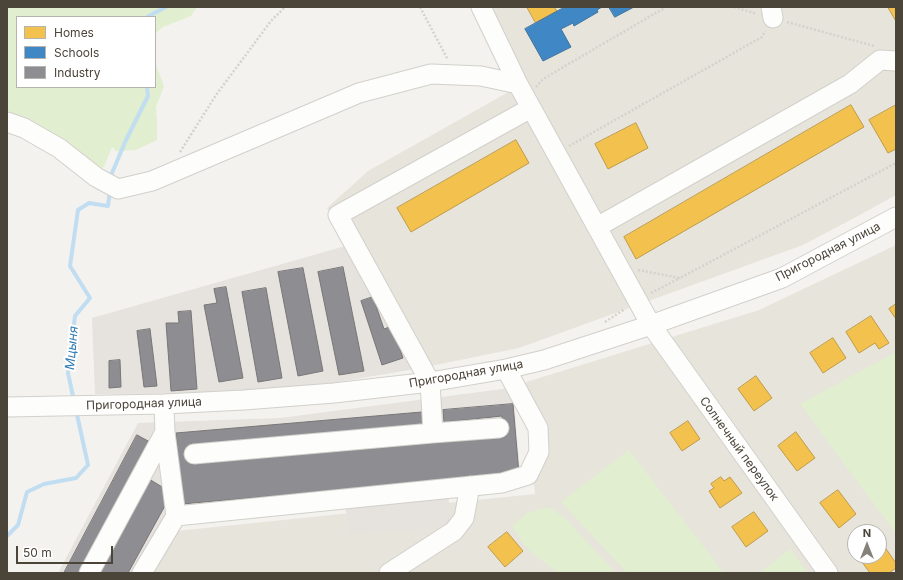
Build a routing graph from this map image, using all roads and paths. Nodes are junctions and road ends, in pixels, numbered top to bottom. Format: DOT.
graph roads {
  1 [pos="285,7"];
  2 [pos="420,7"];
  3 [pos="481,7"];
  4 [pos="666,7"];
  5 [pos="734,7"];
  6 [pos="772,12"];
  7 [pos="874,46"];
  8 [pos="896,61"];
  9 [pos="455,75"];
  10 [pos="525,97"];
  11 [pos="7,122"];
  12 [pos="556,153"];
  13 [pos="178,155"];
  14 [pos="896,163"];
  15 [pos="896,217"];
  16 [pos="597,228"];
  17 [pos="618,266"];
  18 [pos="651,325"];
  19 [pos="506,369"];
  20 [pos="430,382"];
  21 [pos="164,404"];
  22 [pos="7,407"];
  23 [pos="499,428"];
  24 [pos="165,432"];
  25 [pos="433,433"];
  26 [pos="194,454"];
  27 [pos="470,486"];
  28 [pos="176,516"];
  29 [pos="89,573"];
  30 [pos="142,573"];
  31 [pos="390,573"];
  32 [pos="828,573"];
  1 -- 13 [label="path"];
  2 -- 9 [label="path"];
  3 -- 10 [label="street, Солнечный переулок"];
  4 -- 10 [label="path"];
  5 -- 6 [label="path"];
  6 -- 7 [label="path"];
  6 -- 12 [label="path"];
  8 -- 16 [label="street"];
  9 -- 10 [label="street"];
  9 -- 11 [label="street"];
  10 -- 12 [label="street, Солнечный переулок"];
  10 -- 20 [label="street"];
  12 -- 16 [label="street, Солнечный переулок"];
  14 -- 17 [label="path"];
  15 -- 18 [label="street, Пригородная улица"];
  16 -- 17 [label="street, Солнечный переулок"];
  17 -- 18 [label="street, Солнечный переулок"];
  18 -- 19 [label="street, Пригородная улица"];
  18 -- 32 [label="street, Солнечный переулок"];
  19 -- 20 [label="street, Пригородная улица"];
  19 -- 27 [label="street"];
  20 -- 21 [label="street, Пригородная улица"];
  20 -- 25 [label="street"];
  21 -- 22 [label="street, Пригородная улица"];
  21 -- 24 [label="street"];
  23 -- 25 [label="street"];
  24 -- 28 [label="street"];
  24 -- 29 [label="street"];
  25 -- 26 [label="street"];
  27 -- 28 [label="street"];
  27 -- 31 [label="street"];
  28 -- 30 [label="street"];
}
